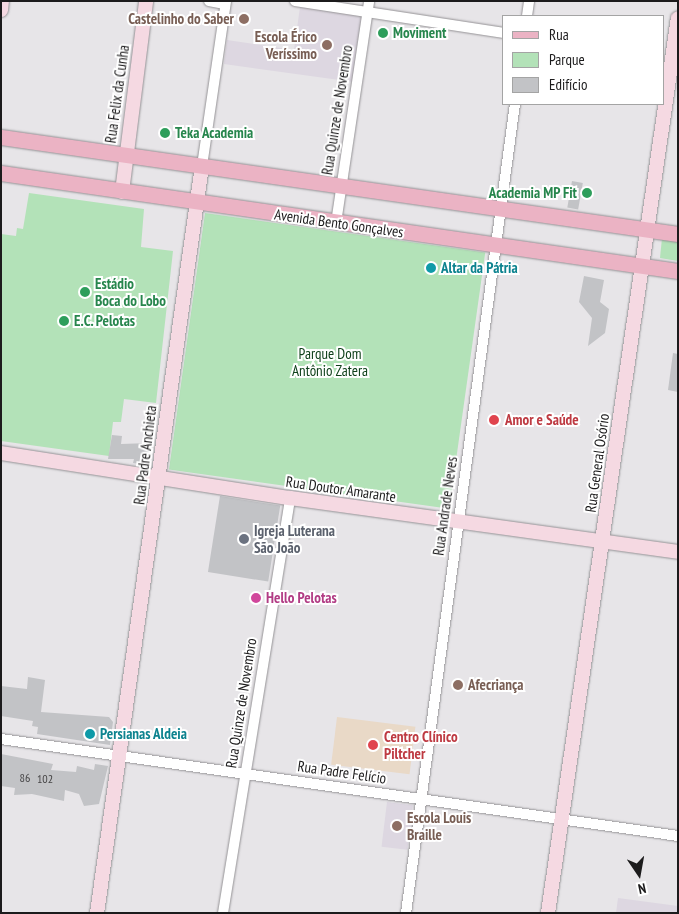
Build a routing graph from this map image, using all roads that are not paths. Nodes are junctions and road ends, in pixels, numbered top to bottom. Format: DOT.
graph roads {
  1 [pos="2,1"];
  2 [pos="146,1"];
  3 [pos="209,1"];
  4 [pos="295,1"];
  5 [pos="529,1"];
  6 [pos="226,2"];
  7 [pos="368,6"];
  8 [pos="1,10"];
  9 [pos="526,15"];
  10 [pos="678,18"];
  11 [pos="502,34"];
  12 [pos="671,59"];
  13 [pos="514,105"];
  14 [pos="1,137"];
  15 [pos="125,154"];
  16 [pos="202,166"];
  17 [pos="1,173"];
  18 [pos="340,186"];
  19 [pos="122,192"];
  20 [pos="197,203"];
  21 [pos="500,209"];
  22 [pos="336,223"];
  23 [pos="648,230"];
  24 [pos="678,234"];
  25 [pos="495,244"];
  26 [pos="643,265"];
  27 [pos="678,271"];
  28 [pos="1,453"];
  29 [pos="159,477"];
  30 [pos="290,498"];
  31 [pos="458,522"];
  32 [pos="602,541"];
  33 [pos="678,552"];
  34 [pos="1,739"];
  35 [pos="118,755"];
  36 [pos="245,773"];
  37 [pos="421,798"];
  38 [pos="562,818"];
  39 [pos="678,836"];
  40 [pos="97,913"];
  41 [pos="223,913"];
  42 [pos="406,913"];
  43 [pos="548,913"];
  1 -- 8 [label="street"];
  2 -- 15 [label="street, Rua Felix da Cunha"];
  3 -- 6 [label="street"];
  4 -- 7 [label="street"];
  5 -- 9 [label="street"];
  6 -- 16 [label="street, Rua Padre Anchieta"];
  7 -- 11 [label="street"];
  7 -- 18 [label="street, Rua Quinze de Novembro"];
  10 -- 12 [label="street, Rua General Osório"];
  12 -- 23 [label="street, Rua General Osório"];
  13 -- 21 [label="street, Rua Andrade Neves"];
  14 -- 15 [label="main road"];
  15 -- 16 [label="main road"];
  15 -- 19 [label="street, Rua Felix da Cunha"];
  16 -- 18 [label="main road"];
  16 -- 20 [label="street, Rua Padre Anchieta"];
  17 -- 19 [label="main road, Avenida Bento Gonçalves"];
  18 -- 21 [label="main road"];
  18 -- 22 [label="street, Rua Quinze de Novembro"];
  19 -- 20 [label="main road, Avenida Bento Gonçalves"];
  20 -- 22 [label="main road, Avenida Bento Gonçalves"];
  20 -- 29 [label="street, Rua Padre Anchieta"];
  21 -- 23 [label="main road"];
  21 -- 25 [label="street, Rua Andrade Neves"];
  22 -- 25 [label="main road, Avenida Bento Gonçalves"];
  23 -- 24 [label="main road"];
  23 -- 26 [label="street, Rua General Osório"];
  25 -- 26 [label="main road, Avenida Bento Gonçalves"];
  25 -- 31 [label="street, Rua Andrade Neves"];
  26 -- 27 [label="main road, Avenida Bento Gonçalves"];
  26 -- 32 [label="street, Rua General Osório"];
  28 -- 29 [label="street, Rua Doutor Amarante"];
  29 -- 30 [label="street, Rua Doutor Amarante"];
  29 -- 35 [label="street, Rua Padre Anchieta"];
  30 -- 31 [label="street, Rua Doutor Amarante"];
  30 -- 36 [label="street, Rua Quinze de Novembro"];
  31 -- 32 [label="street, Rua Doutor Amarante"];
  31 -- 37 [label="street, Rua Andrade Neves"];
  32 -- 33 [label="street, Rua Doutor Amarante"];
  32 -- 38 [label="street, Rua General Osório"];
  34 -- 35 [label="street, Rua Padre Felício"];
  35 -- 36 [label="street, Rua Padre Felício"];
  35 -- 40 [label="street, Rua Padre Anchieta"];
  36 -- 37 [label="street, Rua Padre Felício"];
  36 -- 41 [label="street, Rua Quinze de Novembro"];
  37 -- 38 [label="street, Rua Padre Felício"];
  37 -- 42 [label="street, Rua Andrade Neves"];
  38 -- 39 [label="street, Rua Padre Felício"];
  38 -- 43 [label="street, Rua General Osório"];
}
